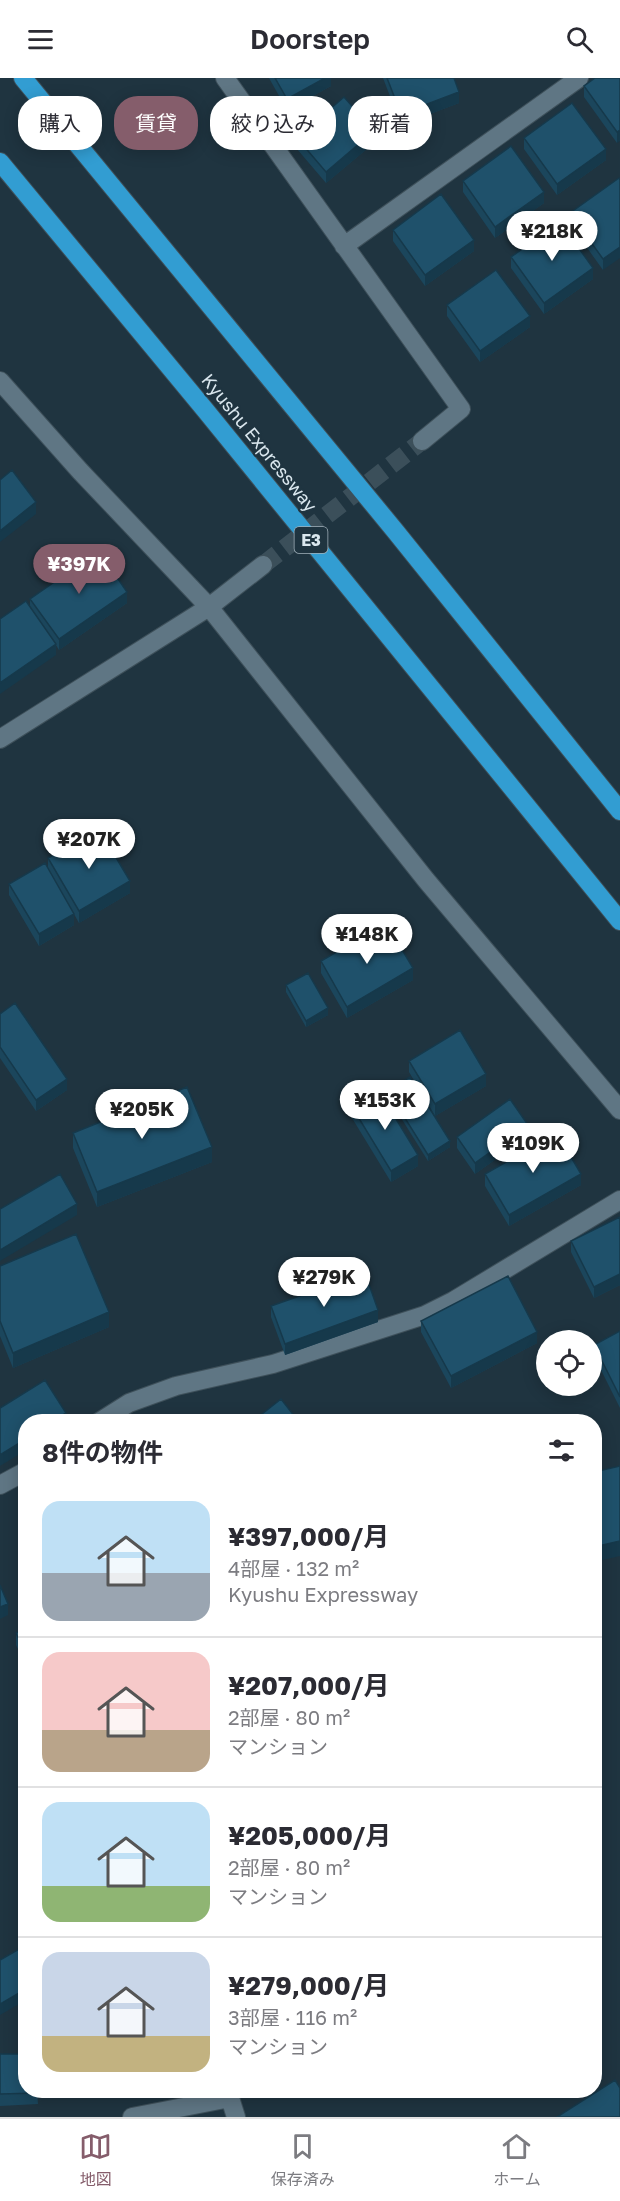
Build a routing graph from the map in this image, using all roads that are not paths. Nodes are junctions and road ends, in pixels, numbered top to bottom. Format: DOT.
graph roads {
  1 [pos="23,78"];
  2 [pos="225,78"];
  3 [pos="569,81"];
  4 [pos="0,162"];
  5 [pos="344,246"];
  6 [pos="0,381"];
  7 [pos="422,441"];
  8 [pos="263,565"];
  9 [pos="209,607"];
  10 [pos="0,739"];
  11 [pos="620,811"];
  12 [pos="620,921"];
  13 [pos="620,1110"];
  14 [pos="620,1200"];
  15 [pos="112,1414"];
  16 [pos="18,1475"];
  17 [pos="0,1485"];
  18 [pos="216,2098"];
  19 [pos="230,2098"];
  20 [pos="132,2117"];
  21 [pos="236,2117"];
  1 -- 11 [label="highway"];
  2 -- 5 [label="street"];
  3 -- 5 [label="street"];
  4 -- 12 [label="highway, Kyushu Expressway / E3"];
  5 -- 7 [label="street"];
  6 -- 9 [label="street"];
  8 -- 9 [label="street"];
  9 -- 10 [label="street"];
  9 -- 13 [label="street"];
  14 -- 15 [label="street"];
  16 -- 17 [label="street"];
  18 -- 20 [label="street"];
  19 -- 21 [label="street"];
}
